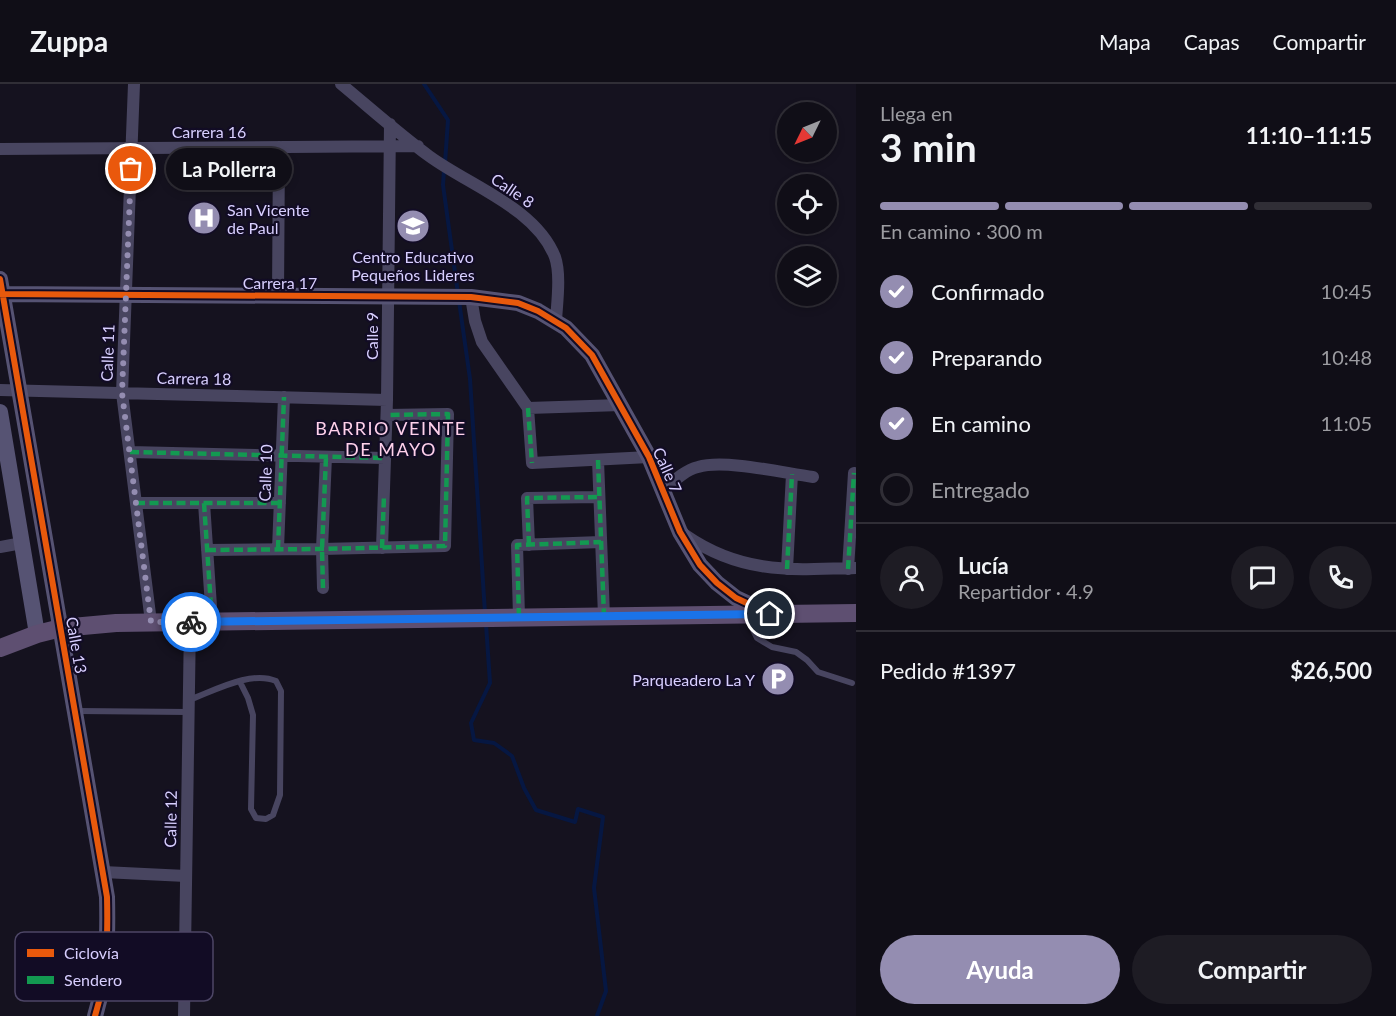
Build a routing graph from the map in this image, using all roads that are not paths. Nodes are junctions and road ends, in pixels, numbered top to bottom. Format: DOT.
graph roads {
  1 [pos="134,84"];
  2 [pos="341,84"];
  3 [pos="390,124"];
  4 [pos="279,147"];
  5 [pos="390,147"];
  6 [pos="418,147"];
  7 [pos="0,148"];
  8 [pos="132,148"];
  9 [pos="1,289"];
  10 [pos="125,294"];
  11 [pos="278,295"];
  12 [pos="388,296"];
  13 [pos="463,296"];
  14 [pos="556,321"];
  15 [pos="0,390"];
  16 [pos="19,390"];
  17 [pos="122,393"];
  18 [pos="284,397"];
  19 [pos="387,400"];
  20 [pos="621,405"];
  21 [pos="528,408"];
  22 [pos="0,412"];
  23 [pos="387,414"];
  24 [pos="130,452"];
  25 [pos="282,455"];
  26 [pos="326,457"];
  27 [pos="385,458"];
  28 [pos="649,458"];
  29 [pos="598,460"];
  30 [pos="854,473"];
  31 [pos="792,474"];
  32 [pos="813,477"];
  33 [pos="6,480"];
  34 [pos="664,490"];
  35 [pos="599,498"];
  36 [pos="136,503"];
  37 [pos="204,503"];
  38 [pos="280,503"];
  39 [pos="680,532"];
  40 [pos="601,542"];
  41 [pos="22,543"];
  42 [pos="523,545"];
  43 [pos="0,547"];
  44 [pos="382,548"];
  45 [pos="278,549"];
  46 [pos="322,549"];
  47 [pos="207,550"];
  48 [pos="787,569"];
  49 [pos="852,569"];
  50 [pos="324,588"];
  51 [pos="856,613"];
  52 [pos="770,614"];
  53 [pos="745,615"];
  54 [pos="604,616"];
  55 [pos="519,617"];
  56 [pos="212,621"];
  57 [pos="151,622"];
  58 [pos="190,622"];
  59 [pos="61,628"];
  60 [pos="37,634"];
  61 [pos="0,648"];
  62 [pos="240,682"];
  63 [pos="852,683"];
  64 [pos="188,706"];
  65 [pos="75,711"];
  66 [pos="103,872"];
  67 [pos="186,876"];
  68 [pos="108,932"];
  69 [pos="185,932"];
  70 [pos="99,1001"];
  71 [pos="184,1001"];
  72 [pos="95,1016"];
  73 [pos="184,1016"];
  1 -- 8 [label="street, Calle 11"];
  2 -- 3 [label="street, Calle 8"];
  3 -- 5 [label="street, Calle 9"];
  3 -- 6 [label="street, Calle 8"];
  4 -- 5 [label="street, Carrera 16"];
  4 -- 8 [label="street, Carrera 16"];
  4 -- 11 [label="street"];
  5 -- 6 [label="street, Carrera 16"];
  5 -- 12 [label="street, Calle 9"];
  6 -- 14 [label="street, Calle 8"];
  7 -- 8 [label="street, Carrera 16"];
  8 -- 10 [label="street, Calle 11"];
  9 -- 10 [label="street, Carrera 17"];
  9 -- 16 [label="street, Calle 13"];
  10 -- 11 [label="street, Carrera 17"];
  10 -- 17 [label="street, Calle 11"];
  11 -- 12 [label="street, Carrera 17"];
  12 -- 13 [label="street, Carrera 17"];
  12 -- 19 [label="street, Calle 9"];
  13 -- 14 [label="street, Carrera 17"];
  13 -- 21 [label="street"];
  14 -- 20 [label="street, Calle 7"];
  15 -- 16 [label="street, Carrera 18"];
  16 -- 17 [label="street, Carrera 18"];
  16 -- 59 [label="street, Calle 13"];
  17 -- 18 [label="street, Carrera 18"];
  17 -- 24 [label="street, Calle 11"];
  18 -- 19 [label="street, Carrera 18"];
  18 -- 25 [label="street, Calle 10"];
  19 -- 23 [label="street, Calle 9"];
  20 -- 21 [label="street"];
  20 -- 28 [label="street, Calle 7"];
  21 -- 29 [label="street"];
  22 -- 33 [label="street"];
  23 -- 27 [label="street, Calle 9"];
  23 -- 44 [label="street"];
  24 -- 25 [label="street"];
  24 -- 36 [label="street, Calle 11"];
  25 -- 26 [label="street"];
  25 -- 38 [label="street, Calle 10"];
  26 -- 27 [label="street"];
  26 -- 46 [label="street"];
  27 -- 44 [label="street, Calle 9"];
  28 -- 29 [label="street"];
  28 -- 34 [label="street, Calle 7"];
  29 -- 35 [label="street"];
  30 -- 49 [label="street"];
  31 -- 32 [label="street"];
  31 -- 34 [label="street"];
  31 -- 48 [label="street"];
  33 -- 41 [label="street"];
  34 -- 39 [label="street, Calle 7"];
  35 -- 40 [label="street"];
  35 -- 42 [label="street"];
  36 -- 37 [label="street"];
  36 -- 57 [label="street, Calle 11"];
  37 -- 38 [label="street"];
  37 -- 47 [label="street"];
  38 -- 45 [label="street, Calle 10"];
  39 -- 48 [label="street"];
  39 -- 52 [label="street, Calle 7"];
  40 -- 42 [label="street"];
  40 -- 54 [label="street"];
  41 -- 43 [label="street"];
  41 -- 60 [label="street"];
  42 -- 55 [label="street"];
  44 -- 46 [label="street"];
  45 -- 46 [label="street"];
  45 -- 47 [label="street"];
  46 -- 50 [label="street"];
  47 -- 56 [label="street"];
  48 -- 49 [label="street"];
  51 -- 52 [label="main road"];
  52 -- 53 [label="main road"];
  53 -- 54 [label="main road"];
  53 -- 63 [label="lane"];
  54 -- 55 [label="main road"];
  55 -- 56 [label="main road"];
  56 -- 58 [label="main road"];
  57 -- 58 [label="main road"];
  57 -- 59 [label="main road"];
  58 -- 64 [label="street, Calle 12"];
  59 -- 60 [label="main road"];
  59 -- 65 [label="street, Calle 13"];
  60 -- 61 [label="main road"];
  62 -- 62 [label="lane"];
  62 -- 64 [label="lane"];
  64 -- 65 [label="lane"];
  64 -- 67 [label="street, Calle 12"];
  65 -- 66 [label="street, Calle 13"];
  66 -- 67 [label="street"];
  66 -- 68 [label="street, Calle 13"];
  67 -- 69 [label="street, Calle 12"];
  70 -- 72 [label="street, Calle 13"];
  71 -- 73 [label="street, Calle 12"];
}
